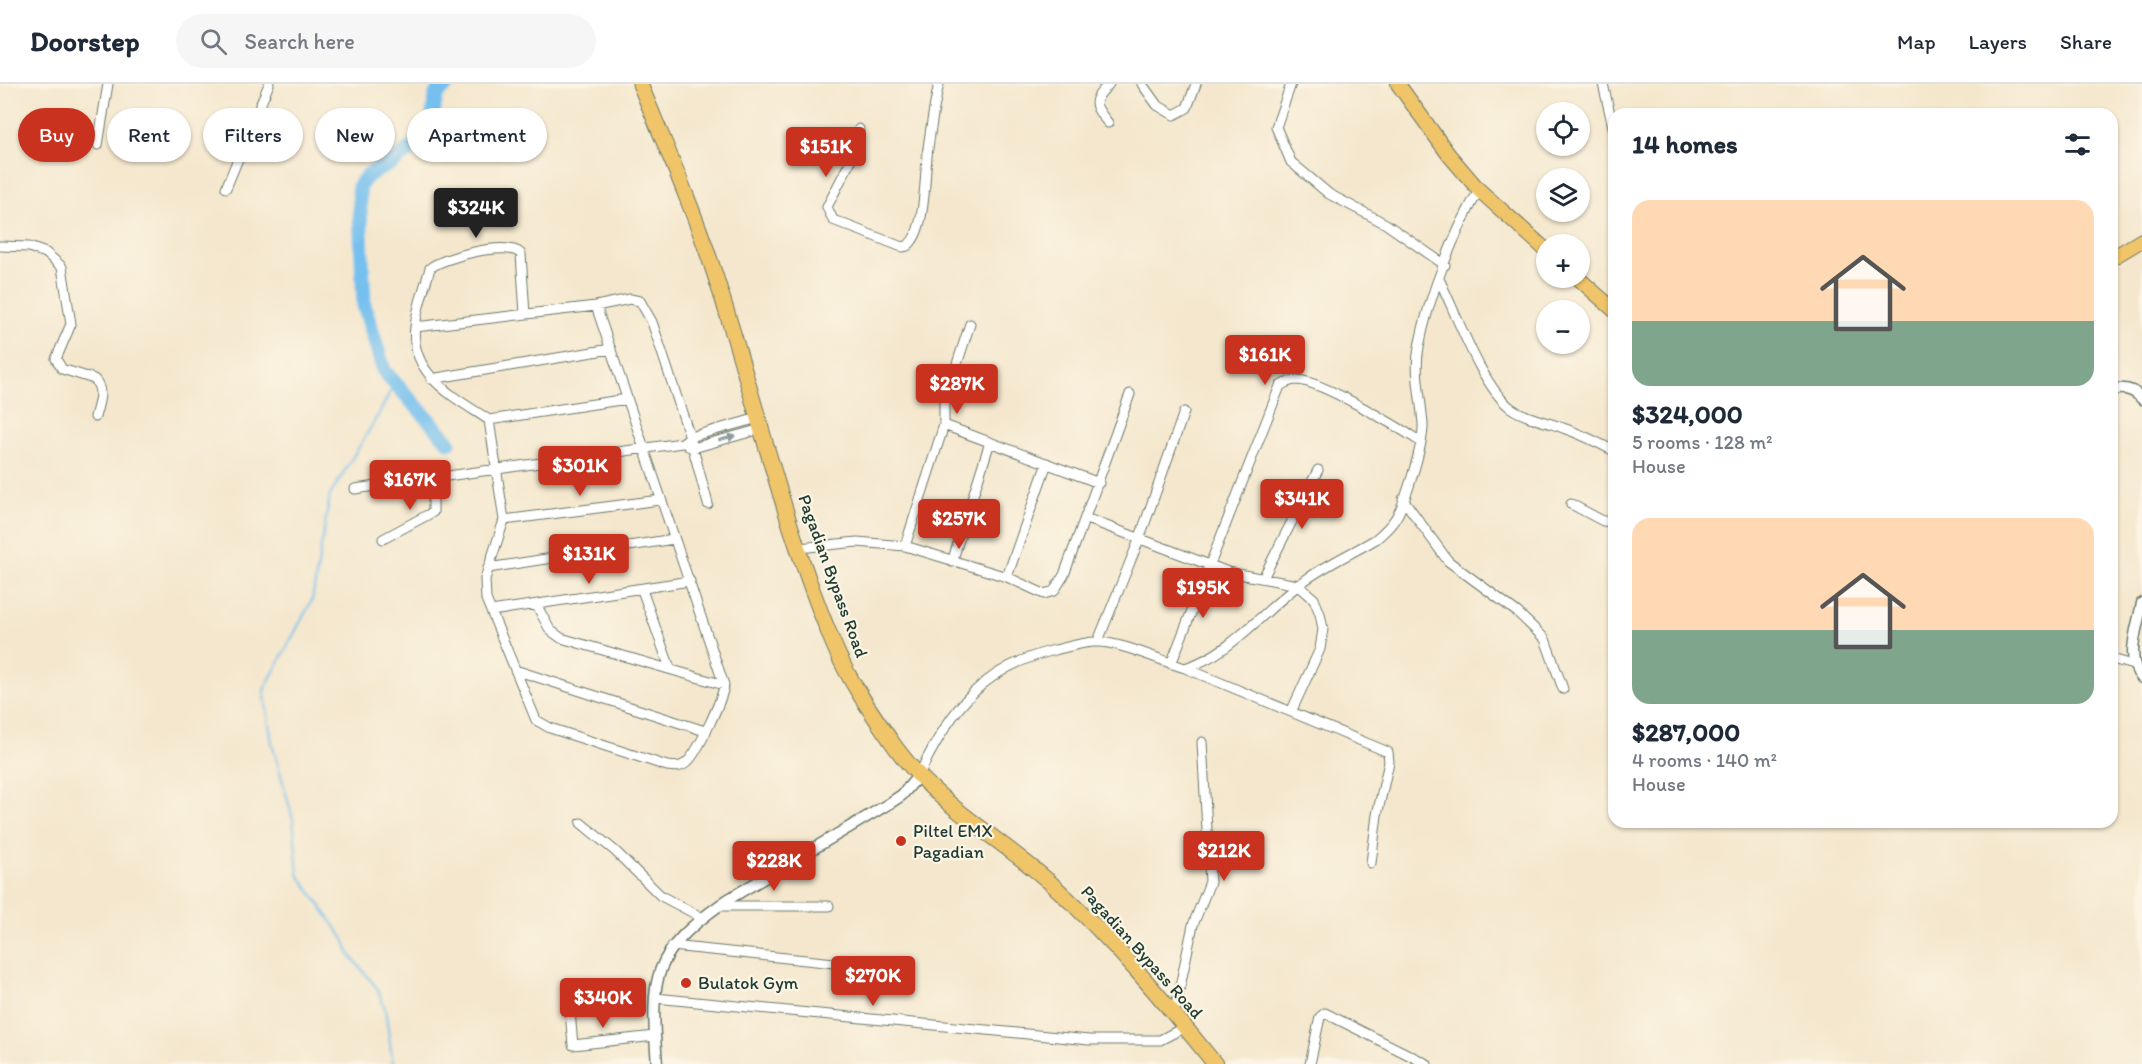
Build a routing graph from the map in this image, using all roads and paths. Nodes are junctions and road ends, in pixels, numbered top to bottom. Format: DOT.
graph roads {
  1 [pos="108,84"];
  2 [pos="269,84"];
  3 [pos="640,84"];
  4 [pos="939,84"];
  5 [pos="1109,84"];
  6 [pos="1142,84"];
  7 [pos="1196,84"];
  8 [pos="1291,84"];
  9 [pos="1398,84"];
  10 [pos="1603,84"];
  11 [pos="1609,108"];
  12 [pos="1108,123"];
  13 [pos="859,129"];
  14 [pos="98,145"];
  15 [pos="226,188"];
  16 [pos="1479,190"];
  17 [pos="2142,240"];
  18 [pos="1536,241"];
  19 [pos="0,246"];
  20 [pos="2118,254"];
  21 [pos="1445,265"];
  22 [pos="1439,279"];
  23 [pos="1589,288"];
  24 [pos="1608,305"];
  25 [pos="596,306"];
  26 [pos="525,314"];
  27 [pos="970,324"];
  28 [pos="415,327"];
  29 [pos="611,349"];
  30 [pos="431,379"];
  31 [pos="2118,390"];
  32 [pos="1130,394"];
  33 [pos="627,399"];
  34 [pos="2142,399"];
  35 [pos="1184,412"];
  36 [pos="95,417"];
  37 [pos="489,420"];
  38 [pos="759,423"];
  39 [pos="945,425"];
  40 [pos="686,440"];
  41 [pos="990,442"];
  42 [pos="1421,442"];
  43 [pos="642,448"];
  44 [pos="693,448"];
  45 [pos="1608,448"];
  46 [pos="1047,464"];
  47 [pos="498,469"];
  48 [pos="1318,470"];
  49 [pos="434,480"];
  50 [pos="1099,483"];
  51 [pos="355,489"];
  52 [pos="1403,499"];
  53 [pos="660,500"];
  54 [pos="708,504"];
  55 [pos="1570,504"];
  56 [pos="1085,518"];
  57 [pos="504,519"];
  58 [pos="1608,521"];
  59 [pos="383,539"];
  60 [pos="674,539"];
  61 [pos="1139,540"];
  62 [pos="905,546"];
  63 [pos="799,548"];
  64 [pos="952,562"];
  65 [pos="1208,565"];
  66 [pos="488,568"];
  67 [pos="1007,577"];
  68 [pos="1263,578"];
  69 [pos="690,581"];
  70 [pos="1298,585"];
  71 [pos="642,590"];
  72 [pos="2142,603"];
  73 [pos="537,606"];
  74 [pos="491,611"];
  75 [pos="1098,641"];
  76 [pos="2118,661"];
  77 [pos="1171,664"];
  78 [pos="2133,665"];
  79 [pos="670,668"];
  80 [pos="1185,668"];
  81 [pos="515,670"];
  82 [pos="2142,678"];
  83 [pos="724,686"];
  84 [pos="1563,689"];
  85 [pos="1292,710"];
  86 [pos="705,731"];
  87 [pos="1202,742"];
  88 [pos="919,775"];
  89 [pos="581,823"];
  90 [pos="1371,863"];
  91 [pos="719,906"];
  92 [pos="829,906"];
  93 [pos="703,918"];
  94 [pos="672,946"];
  95 [pos="873,967"];
  96 [pos="655,998"];
  97 [pos="569,1001"];
  98 [pos="1180,1021"];
  99 [pos="655,1036"];
  100 [pos="657,1064"];
  101 [pos="1215,1064"];
  102 [pos="1310,1064"];
  103 [pos="1427,1064"];
  1 -- 14 [label="street"];
  2 -- 15 [label="street"];
  3 -- 38 [label="highway, Pagadian Bypass Road"];
  4 -- 13 [label="street"];
  5 -- 12 [label="street"];
  6 -- 7 [label="street"];
  8 -- 21 [label="street"];
  9 -- 16 [label="main road"];
  10 -- 11 [label="street"];
  16 -- 18 [label="main road"];
  16 -- 21 [label="street"];
  17 -- 20 [label="main road"];
  19 -- 36 [label="street"];
  21 -- 22 [label="street"];
  22 -- 42 [label="street"];
  22 -- 45 [label="street"];
  23 -- 24 [label="main road"];
  25 -- 26 [label="street"];
  25 -- 29 [label="street"];
  25 -- 40 [label="street"];
  26 -- 28 [label="street"];
  26 -- 28 [label="street"];
  27 -- 39 [label="street"];
  28 -- 30 [label="street"];
  29 -- 30 [label="street"];
  29 -- 33 [label="street"];
  30 -- 37 [label="street"];
  31 -- 34 [label="street"];
  32 -- 50 [label="street"];
  33 -- 37 [label="street"];
  33 -- 43 [label="street"];
  35 -- 61 [label="street"];
  37 -- 47 [label="street"];
  38 -- 40 [label="street"];
  44 -- 38 [label="street, one-way"];
  38 -- 63 [label="highway, Pagadian Bypass Road"];
  39 -- 41 [label="street"];
  39 -- 62 [label="street"];
  40 -- 43 [label="street"];
  40 -- 44 [label="street"];
  41 -- 46 [label="street"];
  41 -- 64 [label="street"];
  42 -- 52 [label="street"];
  42 -- 65 [label="street"];
  43 -- 47 [label="street"];
  43 -- 53 [label="street"];
  44 -- 54 [label="street"];
  46 -- 50 [label="street"];
  46 -- 67 [label="street"];
  47 -- 49 [label="street"];
  47 -- 57 [label="street"];
  48 -- 68 [label="street"];
  49 -- 51 [label="street"];
  49 -- 59 [label="street"];
  50 -- 56 [label="street"];
  52 -- 70 [label="street"];
  52 -- 84 [label="street"];
  53 -- 57 [label="street"];
  53 -- 60 [label="street"];
  55 -- 58 [label="street"];
  56 -- 61 [label="street"];
  56 -- 67 [label="street"];
  57 -- 66 [label="street"];
  60 -- 66 [label="street"];
  60 -- 69 [label="street"];
  61 -- 65 [label="street"];
  61 -- 75 [label="street"];
  62 -- 63 [label="street"];
  62 -- 64 [label="street"];
  63 -- 88 [label="highway, Pagadian Bypass Road"];
  64 -- 67 [label="street"];
  65 -- 68 [label="street"];
  65 -- 77 [label="street"];
  66 -- 74 [label="street"];
  68 -- 70 [label="street"];
  69 -- 71 [label="street"];
  69 -- 83 [label="street"];
  70 -- 80 [label="street"];
  70 -- 85 [label="street"];
  71 -- 73 [label="street"];
  71 -- 79 [label="street"];
  72 -- 78 [label="street"];
  73 -- 74 [label="street"];
  73 -- 79 [label="street"];
  74 -- 81 [label="street"];
  75 -- 77 [label="street"];
  75 -- 88 [label="street"];
  76 -- 78 [label="street"];
  77 -- 80 [label="street"];
  78 -- 82 [label="street"];
  79 -- 83 [label="street"];
  80 -- 85 [label="street"];
  81 -- 86 [label="street"];
  81 -- 86 [label="street"];
  83 -- 86 [label="street"];
  85 -- 90 [label="street"];
  87 -- 98 [label="street"];
  88 -- 91 [label="street"];
  88 -- 98 [label="highway, Pagadian Bypass Road"];
  89 -- 93 [label="street"];
  91 -- 92 [label="street"];
  91 -- 93 [label="street"];
  93 -- 94 [label="street"];
  94 -- 95 [label="street"];
  94 -- 96 [label="street"];
  96 -- 98 [label="street"];
  96 -- 99 [label="street"];
  97 -- 99 [label="street"];
  98 -- 101 [label="highway, Pagadian Bypass Road"];
  99 -- 100 [label="street"];
  102 -- 103 [label="street"];
}
